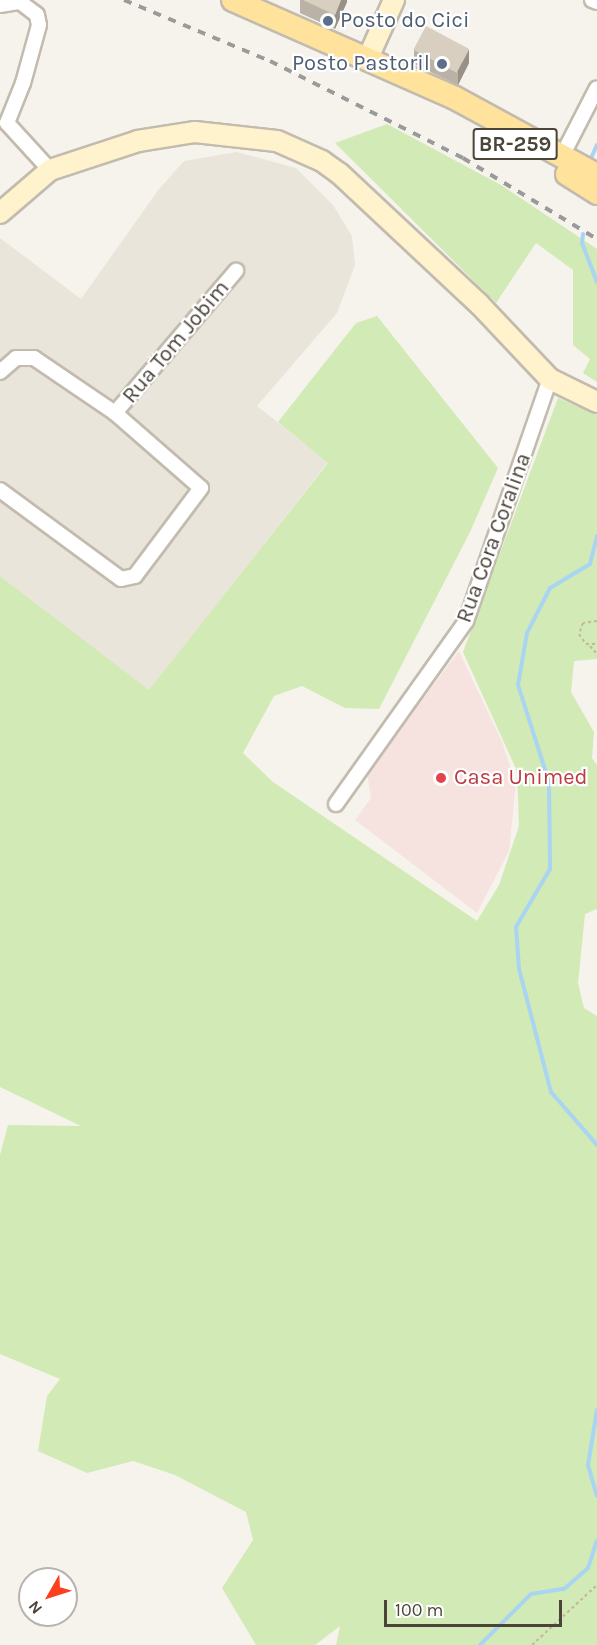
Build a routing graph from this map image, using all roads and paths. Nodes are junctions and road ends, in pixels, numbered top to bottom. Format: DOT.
graph roads {
  1 [pos="233,0"];
  2 [pos="394,0"];
  3 [pos="592,0"];
  4 [pos="597,2"];
  5 [pos="0,5"];
  6 [pos="368,58"];
  7 [pos="597,88"];
  8 [pos="437,91"];
  9 [pos="4,124"];
  10 [pos="562,156"];
  11 [pos="50,170"];
  12 [pos="597,175"];
  13 [pos="597,193"];
  14 [pos="0,213"];
  15 [pos="236,271"];
  16 [pos="0,372"];
  17 [pos="549,379"];
  18 [pos="597,402"];
  19 [pos="115,413"];
  20 [pos="0,490"];
  21 [pos="597,621"];
  22 [pos="597,644"];
  23 [pos="590,646"];
  24 [pos="597,654"];
  25 [pos="336,804"];
  26 [pos="597,1585"];
  27 [pos="532,1645"];
  1 -- 6 [label="main road, BR-259"];
  2 -- 6 [label="street"];
  3 -- 4 [label="street"];
  5 -- 9 [label="street"];
  6 -- 8 [label="main road, BR-259"];
  7 -- 10 [label="street"];
  8 -- 10 [label="main road, BR-259"];
  8 -- 13 [label="main road, BR-259"];
  9 -- 11 [label="street"];
  10 -- 12 [label="main road, BR-259"];
  11 -- 14 [label="street"];
  11 -- 17 [label="street"];
  15 -- 19 [label="street, Rua Tom Jobim"];
  16 -- 19 [label="street"];
  17 -- 18 [label="street"];
  17 -- 25 [label="street, Rua Cora Coralina"];
  19 -- 20 [label="street"];
  21 -- 23 [label="path"];
  22 -- 23 [label="path"];
  23 -- 24 [label="path"];
  26 -- 27 [label="path"];
}
